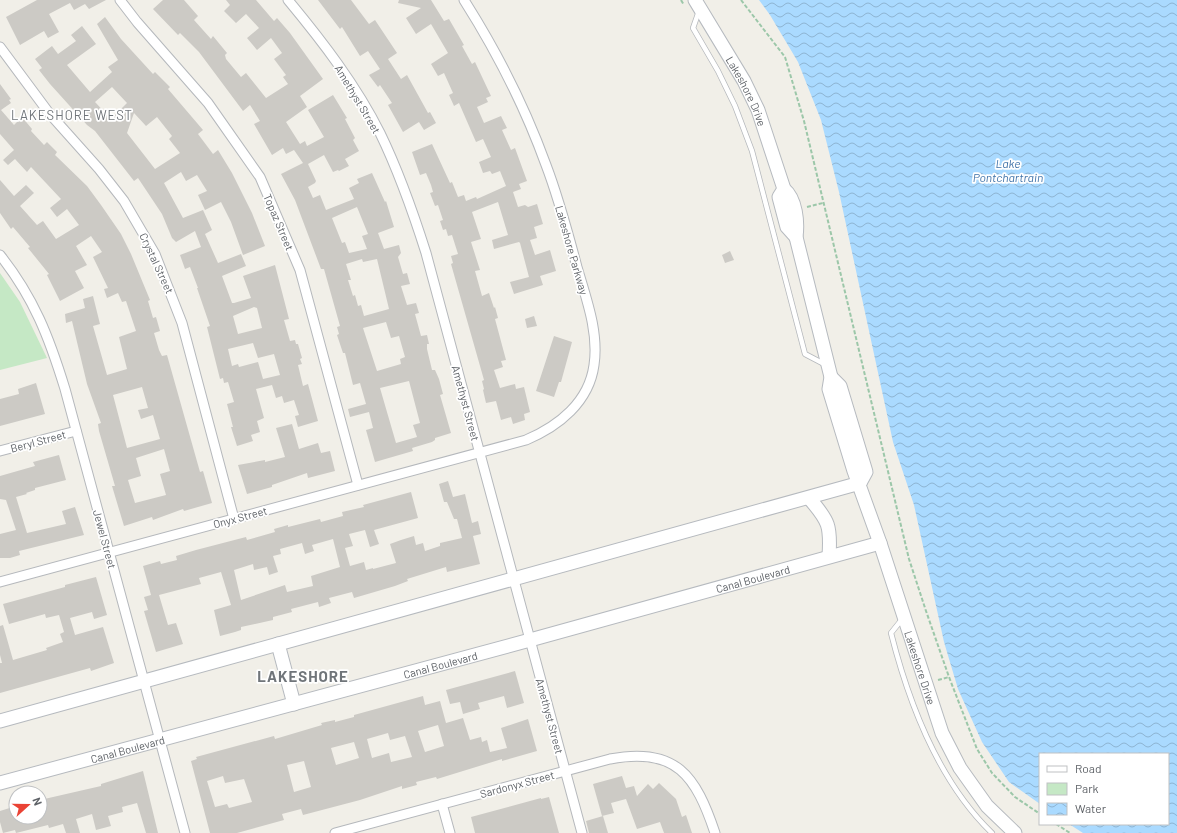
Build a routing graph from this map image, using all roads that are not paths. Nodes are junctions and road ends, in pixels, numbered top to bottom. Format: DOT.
graph roads {
  1 [pos="120,0"];
  2 [pos="288,0"];
  3 [pos="464,0"];
  4 [pos="698,4"];
  5 [pos="0,47"];
  6 [pos="0,255"];
  7 [pos="830,371"];
  8 [pos="76,431"];
  9 [pos="0,452"];
  10 [pos="479,452"];
  11 [pos="860,483"];
  12 [pos="358,485"];
  13 [pos="809,498"];
  14 [pos="234,519"];
  15 [pos="880,543"];
  16 [pos="109,552"];
  17 [pos="829,556"];
  18 [pos="514,579"];
  19 [pos="0,582"];
  20 [pos="904,617"];
  21 [pos="530,640"];
  22 [pos="278,644"];
  23 [pos="143,682"];
  24 [pos="294,704"];
  25 [pos="0,721"];
  26 [pos="159,740"];
  27 [pos="565,772"];
  28 [pos="0,783"];
  29 [pos="442,804"];
  30 [pos="185,833"];
  31 [pos="335,833"];
  32 [pos="450,833"];
  33 [pos="582,833"];
  34 [pos="715,833"];
  35 [pos="992,833"];
  36 [pos="1015,833"];
  1 -- 12 [label="street, Topaz Street"];
  2 -- 10 [label="street, Amethyst Street"];
  3 -- 10 [label="street, Lakeshore Parkway"];
  4 -- 7 [label="street, Lakeshore Drive"];
  4 -- 7 [label="lane"];
  5 -- 14 [label="street, Crystal Street"];
  6 -- 8 [label="street, Jewel Street"];
  7 -- 11 [label="street, Lakeshore Drive"];
  8 -- 9 [label="street, Beryl Street"];
  8 -- 16 [label="street, Jewel Street"];
  10 -- 12 [label="street, Onyx Street"];
  10 -- 18 [label="street, Amethyst Street"];
  11 -- 13 [label="street"];
  11 -- 15 [label="street, Lakeshore Drive"];
  12 -- 14 [label="street, Onyx Street"];
  13 -- 17 [label="street"];
  13 -- 18 [label="street"];
  14 -- 16 [label="street, Onyx Street"];
  15 -- 17 [label="street, Canal Boulevard"];
  15 -- 20 [label="street, Lakeshore Drive"];
  16 -- 19 [label="street, Onyx Street"];
  16 -- 23 [label="street, Jewel Street"];
  17 -- 21 [label="street, Canal Boulevard"];
  18 -- 21 [label="street, Amethyst Street"];
  18 -- 22 [label="street"];
  20 -- 35 [label="lane"];
  20 -- 36 [label="street, Lakeshore Drive"];
  21 -- 24 [label="street, Canal Boulevard"];
  21 -- 27 [label="street, Amethyst Street"];
  22 -- 23 [label="street"];
  22 -- 24 [label="street"];
  23 -- 25 [label="street"];
  23 -- 26 [label="street, Jewel Street"];
  24 -- 26 [label="street, Canal Boulevard"];
  26 -- 28 [label="street, Canal Boulevard"];
  26 -- 30 [label="street, Jewel Street"];
  27 -- 29 [label="street, Sardonyx Street"];
  27 -- 33 [label="street, Amethyst Street"];
  27 -- 34 [label="street, Sardonyx Street"];
  29 -- 31 [label="street, Sardonyx Street"];
  29 -- 32 [label="street"];
}
